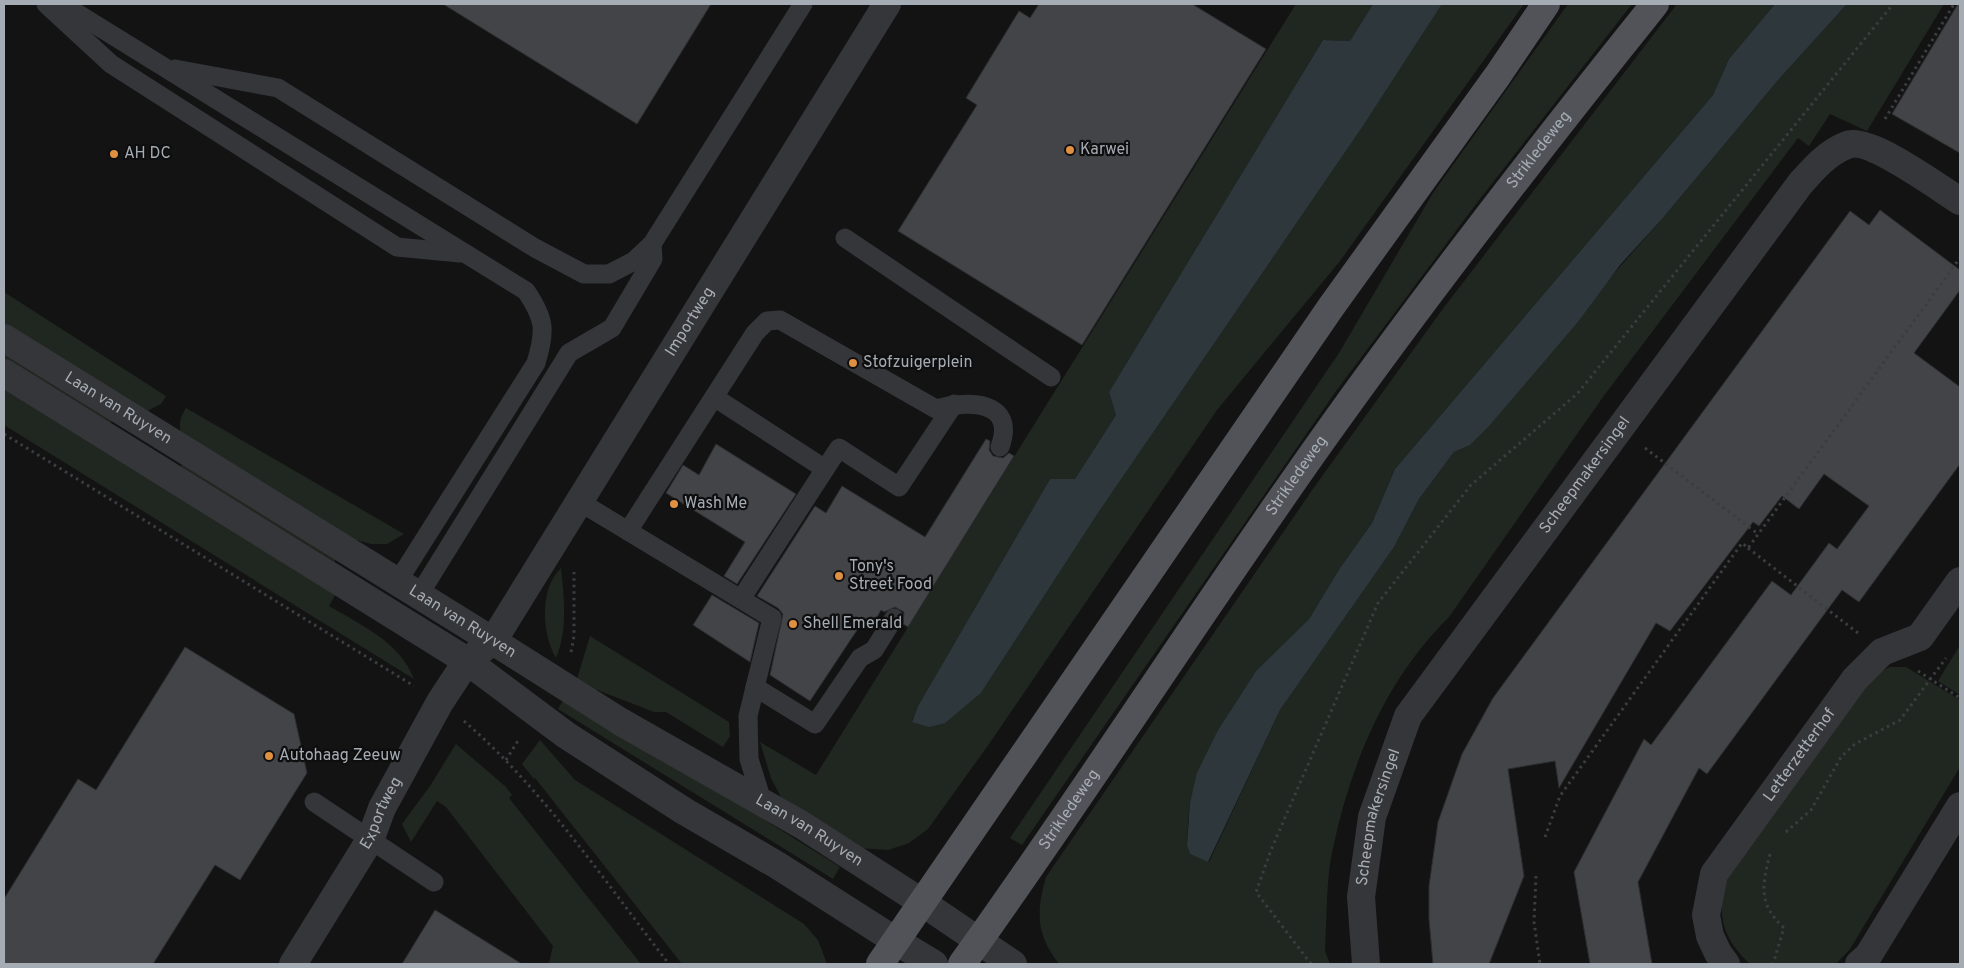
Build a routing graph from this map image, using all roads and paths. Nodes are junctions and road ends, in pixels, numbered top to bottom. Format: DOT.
graph roads {
  1 [pos="46,4"];
  2 [pos="62,4"];
  3 [pos="803,4"];
  4 [pos="887,4"];
  5 [pos="1546,4"];
  6 [pos="1655,4"];
  7 [pos="1893,4"];
  8 [pos="1954,4"];
  9 [pos="165,68"];
  10 [pos="1868,147"];
  11 [pos="1960,201"];
  12 [pos="845,238"];
  13 [pos="652,244"];
  14 [pos="465,253"];
  15 [pos="1960,258"];
  16 [pos="4,338"];
  17 [pos="4,374"];
  18 [pos="1051,377"];
  19 [pos="714,397"];
  20 [pos="954,404"];
  21 [pos="1620,429"];
  22 [pos="4,434"];
  23 [pos="1000,447"];
  24 [pos="826,469"];
  25 [pos="580,502"];
  26 [pos="628,531"];
  27 [pos="1758,534"];
  28 [pos="1748,548"];
  29 [pos="1960,581"];
  30 [pos="408,588"];
  31 [pos="741,599"];
  32 [pos="894,618"];
  33 [pos="493,641"];
  34 [pos="1882,652"];
  35 [pos="1949,655"];
  36 [pos="467,661"];
  37 [pos="1931,679"];
  38 [pos="755,687"];
  39 [pos="1960,698"];
  40 [pos="440,702"];
  41 [pos="314,802"];
  42 [pos="762,804"];
  43 [pos="1960,806"];
  44 [pos="1783,834"];
  45 [pos="1545,837"];
  46 [pos="371,838"];
  47 [pos="1771,851"];
  48 [pos="1536,876"];
  49 [pos="434,882"];
  50 [pos="922,903"];
  51 [pos="980,940"];
  52 [pos="896,941"];
  53 [pos="293,964"];
  54 [pos="669,964"];
  55 [pos="880,964"];
  56 [pos="934,964"];
  57 [pos="962,964"];
  58 [pos="1013,964"];
  59 [pos="1311,964"];
  60 [pos="1366,964"];
  61 [pos="1540,964"];
  62 [pos="1726,964"];
  63 [pos="1773,964"];
  64 [pos="1859,964"];
  1 -- 14 [label="lane"];
  2 -- 9 [label="lane"];
  3 -- 13 [label="lane"];
  4 -- 25 [label="street, Importweg"];
  5 -- 50 [label="main road"];
  6 -- 51 [label="main road, Strikledeweg"];
  7 -- 59 [label="path"];
  8 -- 10 [label="path"];
  9 -- 13 [label="lane"];
  9 -- 14 [label="lane"];
  10 -- 11 [label="street, Scheepmakersingel"];
  10 -- 21 [label="street, Scheepmakersingel"];
  12 -- 18 [label="lane"];
  13 -- 30 [label="lane"];
  14 -- 30 [label="lane"];
  15 -- 27 [label="path"];
  16 -- 30 [label="street, Laan van Ruyven"];
  17 -- 36 [label="street, Laan van Ruyven"];
  19 -- 20 [label="lane"];
  19 -- 24 [label="lane"];
  19 -- 26 [label="lane"];
  20 -- 23 [label="lane"];
  20 -- 24 [label="lane"];
  21 -- 27 [label="path"];
  21 -- 60 [label="street, Scheepmakersingel"];
  22 -- 40 [label="path"];
  24 -- 31 [label="lane"];
  25 -- 26 [label="lane"];
  25 -- 33 [label="street, Importweg"];
  26 -- 31 [label="lane"];
  27 -- 28 [label="path"];
  28 -- 34 [label="path"];
  28 -- 45 [label="path"];
  29 -- 34 [label="street, Letterzetterhof"];
  30 -- 33 [label="street, Laan van Ruyven"];
  31 -- 38 [label="lane"];
  32 -- 38 [label="lane"];
  33 -- 36 [label="street, Exportweg"];
  33 -- 42 [label="street, Laan van Ruyven"];
  34 -- 37 [label="path"];
  34 -- 62 [label="street, Letterzetterhof"];
  35 -- 37 [label="path"];
  36 -- 40 [label="street, Exportweg"];
  36 -- 52 [label="street, Laan van Ruyven"];
  37 -- 39 [label="path"];
  37 -- 44 [label="path"];
  38 -- 42 [label="lane"];
  40 -- 46 [label="street, Exportweg"];
  40 -- 54 [label="path"];
  41 -- 46 [label="lane"];
  42 -- 50 [label="street, Laan van Ruyven"];
  43 -- 64 [label="street"];
  46 -- 49 [label="lane"];
  46 -- 53 [label="street, Exportweg"];
  47 -- 63 [label="path"];
  48 -- 61 [label="path"];
  50 -- 51 [label="street, Laan van Ruyven"];
  50 -- 52 [label="main road"];
  51 -- 57 [label="main road, Strikledeweg"];
  51 -- 58 [label="street, Laan van Ruyven"];
  52 -- 55 [label="main road"];
  52 -- 56 [label="street, Laan van Ruyven"];
}
